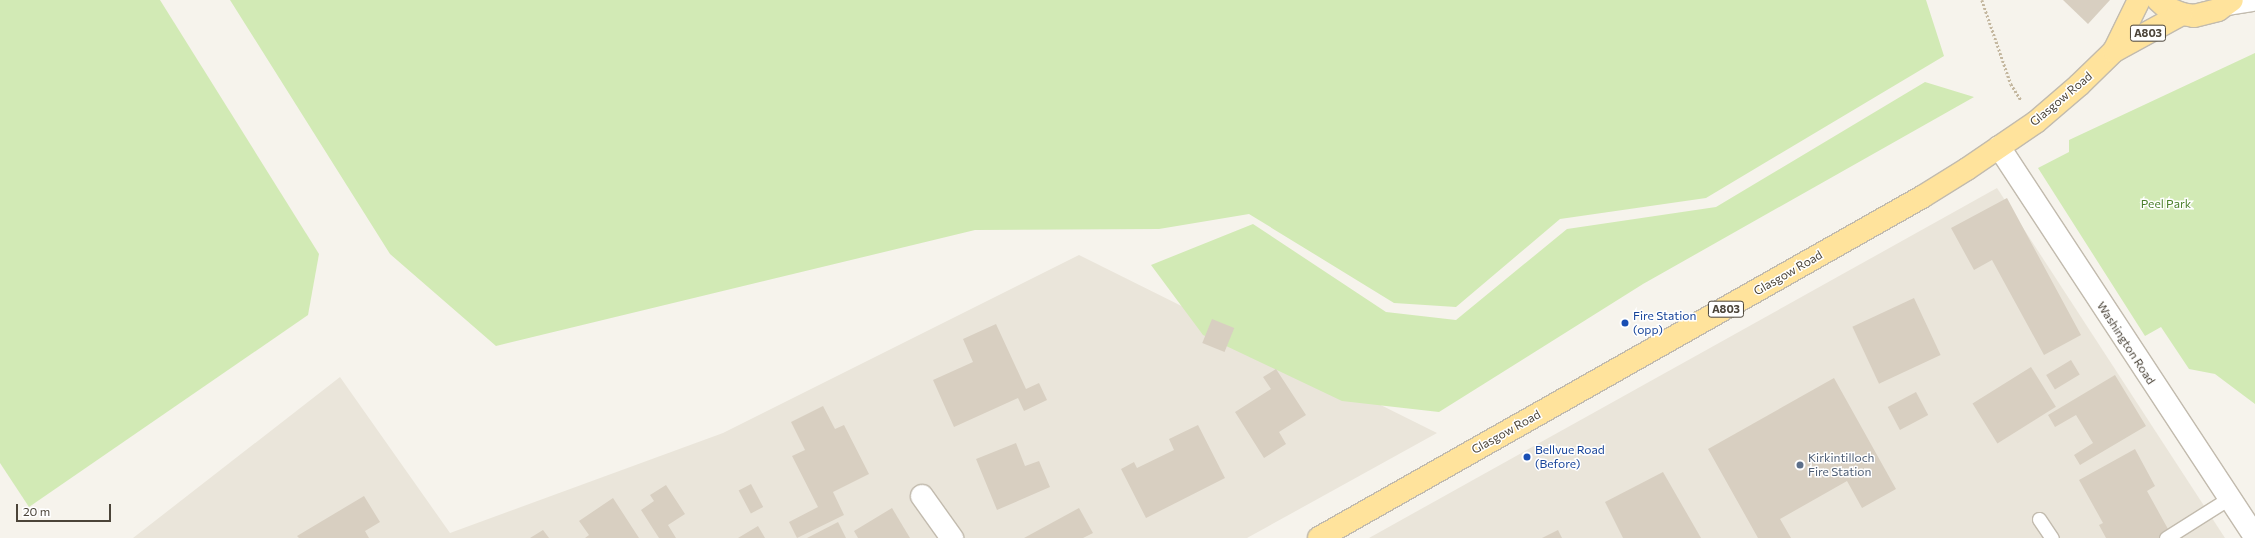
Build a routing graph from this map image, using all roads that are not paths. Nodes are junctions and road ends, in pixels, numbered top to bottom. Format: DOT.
graph roads {
  1 [pos="2138,0"];
  2 [pos="2158,0"];
  3 [pos="2252,0"];
  4 [pos="2230,2"];
  5 [pos="2182,14"];
  6 [pos="2114,51"];
  7 [pos="1999,147"];
  8 [pos="922,496"];
  9 [pos="2228,499"];
  10 [pos="2039,518"];
  11 [pos="2255,537"];
  12 [pos="952,538"];
  13 [pos="1319,538"];
  14 [pos="2052,538"];
  15 [pos="2166,538"];
  1 -- 6 [label="main road, Glasgow Road / A803"];
  2 -- 5 [label="main road"];
  3 -- 4 [label="street"];
  4 -- 5 [label="main road"];
  5 -- 6 [label="main road, Glasgow Road / A803"];
  6 -- 7 [label="main road, Glasgow Road / A803"];
  7 -- 9 [label="street, Washington Road"];
  7 -- 13 [label="main road, Glasgow Road / A803"];
  8 -- 12 [label="street"];
  9 -- 11 [label="street, Washington Road"];
  9 -- 15 [label="lane"];
  10 -- 14 [label="lane"];
}
